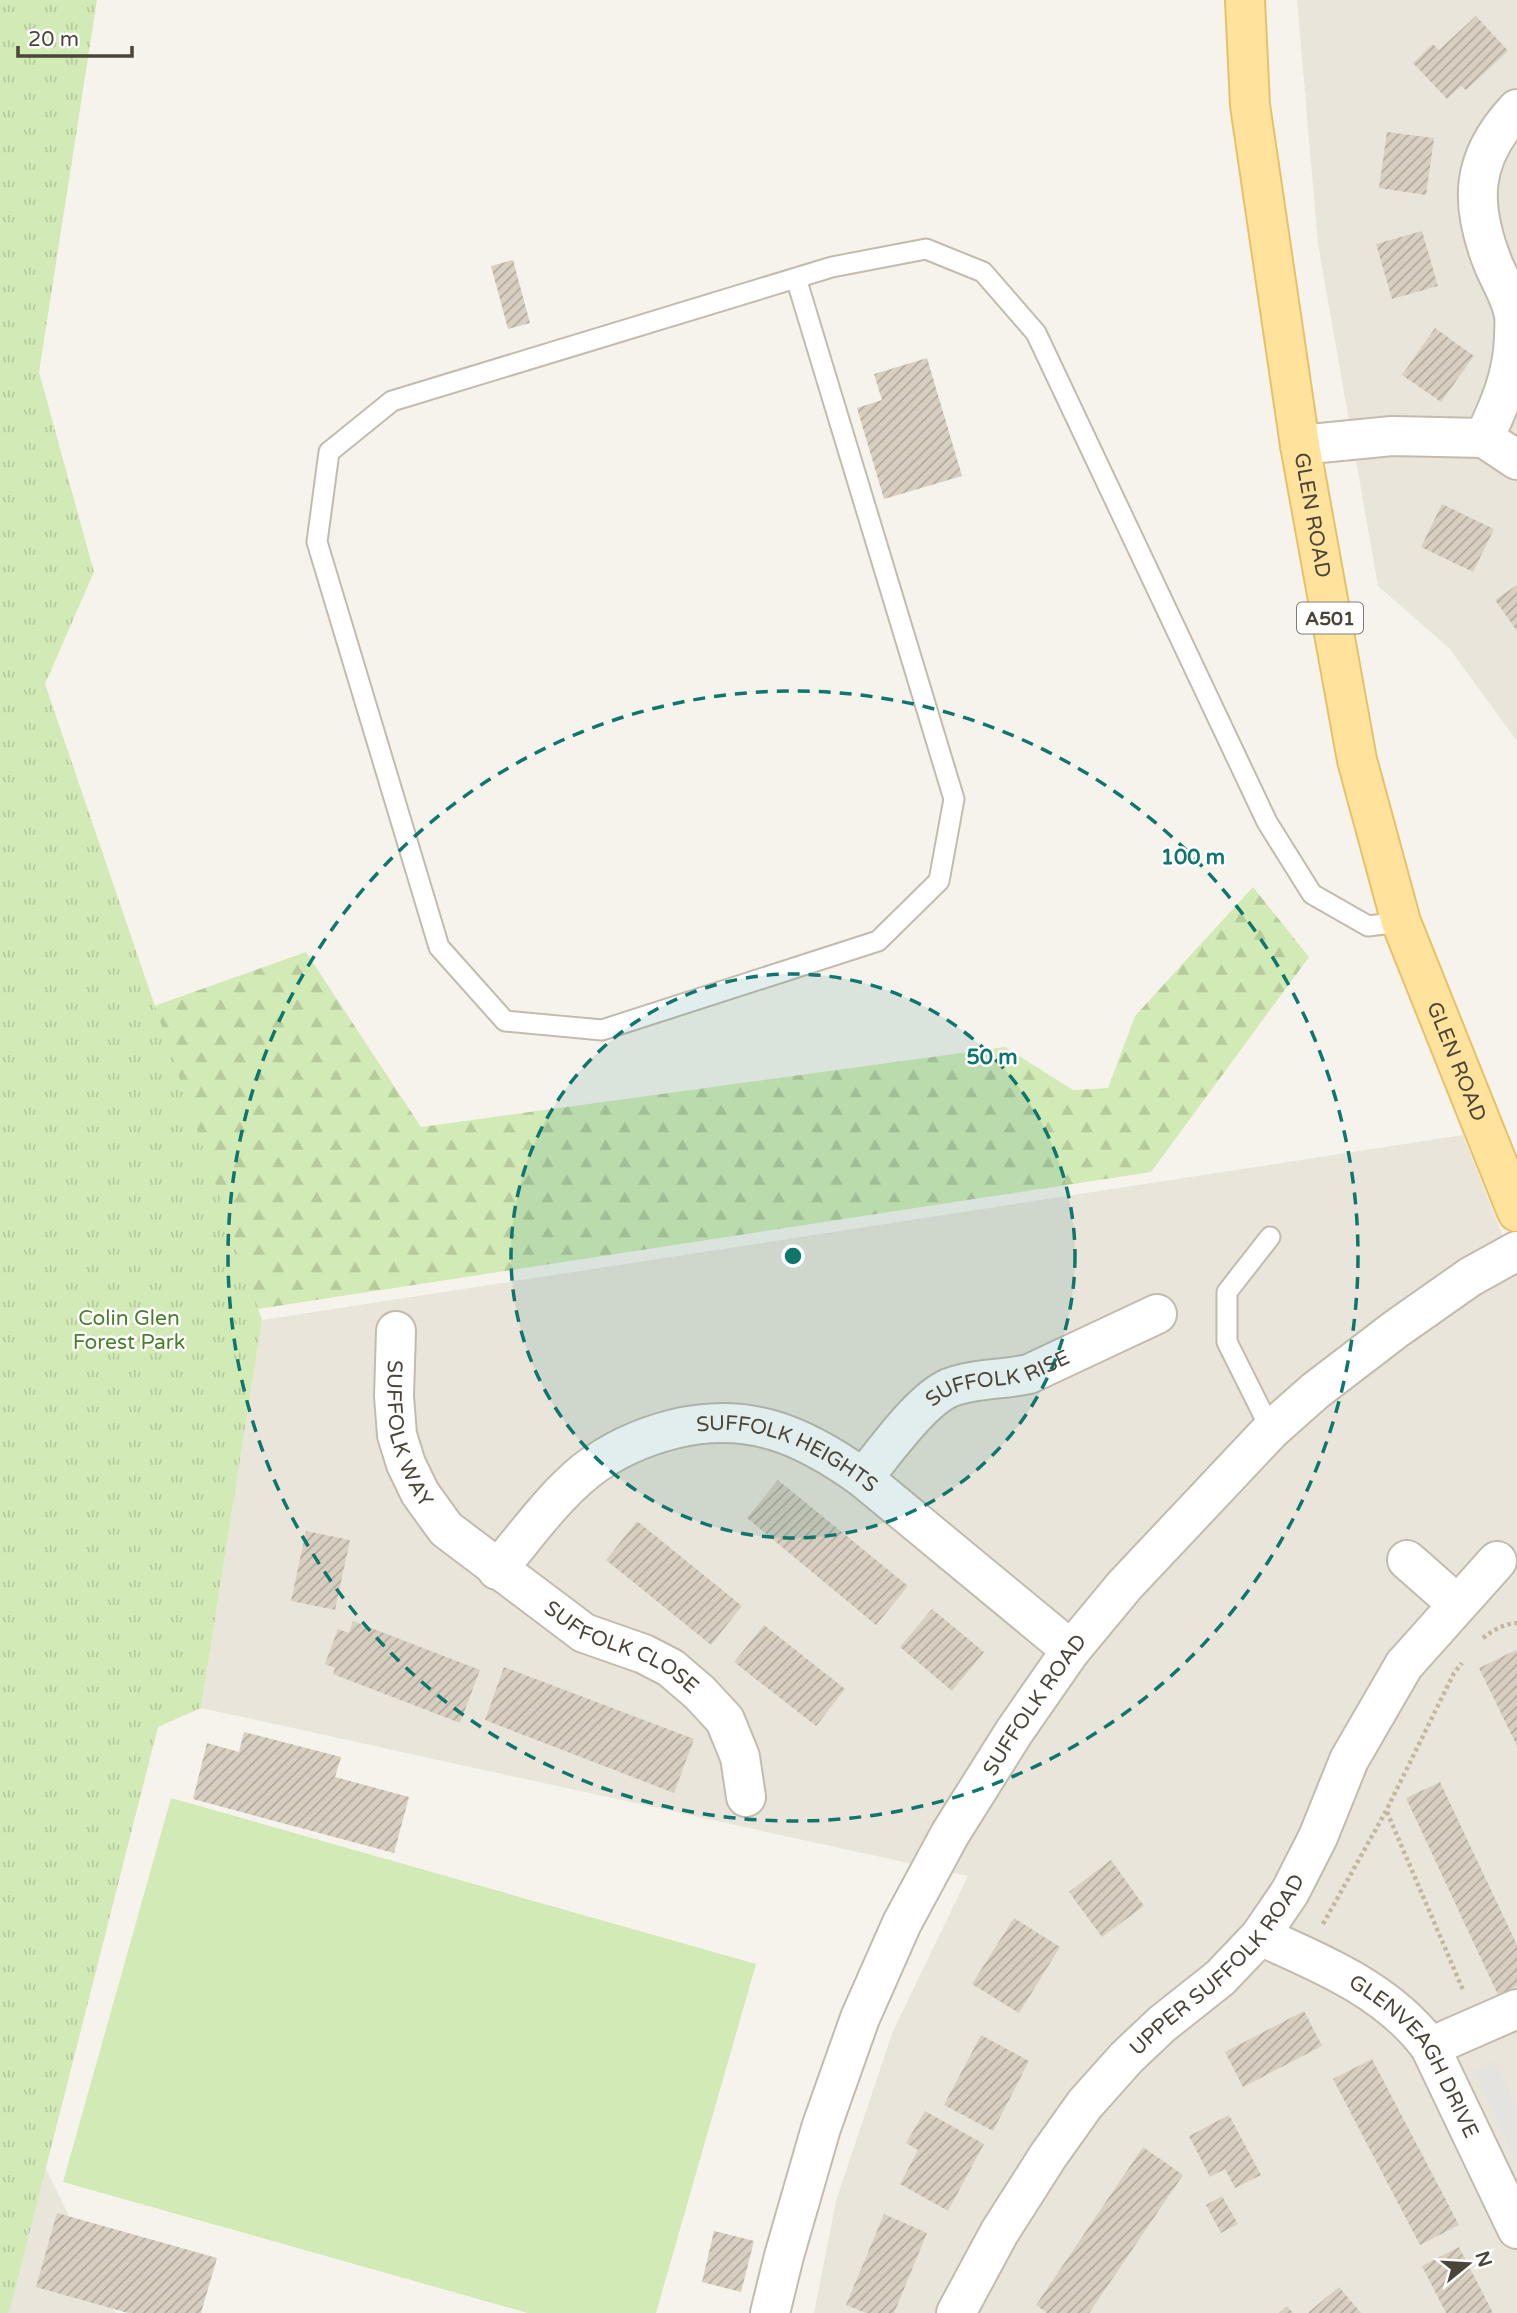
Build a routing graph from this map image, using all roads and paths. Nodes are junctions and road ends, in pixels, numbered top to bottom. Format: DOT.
graph roads {
  1 [pos="1245,0"];
  2 [pos="1517,109"];
  3 [pos="796,278"];
  4 [pos="1484,438"];
  5 [pos="1300,445"];
  6 [pos="1517,460"];
  7 [pos="1401,922"];
  8 [pos="1517,1212"];
  9 [pos="1270,1237"];
  10 [pos="1517,1251"];
  11 [pos="1157,1314"];
  12 [pos="396,1331"];
  13 [pos="1270,1430"];
  14 [pos="863,1478"];
  15 [pos="446,1530"];
  16 [pos="1407,1560"];
  17 [pos="1497,1560"];
  18 [pos="497,1570"];
  19 [pos="1457,1604"];
  20 [pos="1517,1623"];
  21 [pos="1482,1639"];
  22 [pos="1071,1650"];
  23 [pos="1467,1656"];
  24 [pos="746,1797"];
  25 [pos="1386,1811"];
  26 [pos="1260,1936"];
  27 [pos="1305,1955"];
  28 [pos="1517,2009"];
  29 [pos="1478,2026"];
  30 [pos="1430,2047"];
  31 [pos="1517,2228"];
  32 [pos="770,2313"];
  33 [pos="956,2313"];
  1 -- 5 [label="main road, GLEN ROAD / A501"];
  2 -- 4 [label="street"];
  3 -- 3 [label="lane"];
  3 -- 7 [label="lane"];
  4 -- 5 [label="street"];
  4 -- 6 [label="street"];
  5 -- 7 [label="main road, GLEN ROAD / A501"];
  7 -- 8 [label="main road, GLEN ROAD / A501"];
  9 -- 13 [label="lane"];
  10 -- 13 [label="street, SUFFOLK ROAD"];
  11 -- 14 [label="street, SUFFOLK RISE"];
  12 -- 15 [label="street, SUFFOLK WAY"];
  13 -- 22 [label="street, SUFFOLK ROAD"];
  14 -- 18 [label="street, SUFFOLK HEIGHTS"];
  14 -- 22 [label="street, SUFFOLK HEIGHTS"];
  15 -- 18 [label="street, SUFFOLK CLOSE"];
  16 -- 19 [label="street"];
  17 -- 19 [label="street, UPPER SUFFOLK ROAD"];
  18 -- 24 [label="street, SUFFOLK CLOSE"];
  19 -- 26 [label="street, UPPER SUFFOLK ROAD"];
  20 -- 21 [label="path"];
  22 -- 32 [label="street, SUFFOLK ROAD"];
  23 -- 25 [label="path"];
  25 -- 27 [label="path"];
  25 -- 29 [label="path"];
  26 -- 27 [label="street, GLENVEAGH DRIVE"];
  26 -- 33 [label="street, UPPER SUFFOLK ROAD"];
  27 -- 30 [label="street, GLENVEAGH DRIVE"];
  28 -- 29 [label="street"];
  29 -- 30 [label="street"];
  30 -- 31 [label="street, GLENVEAGH DRIVE"];
}
